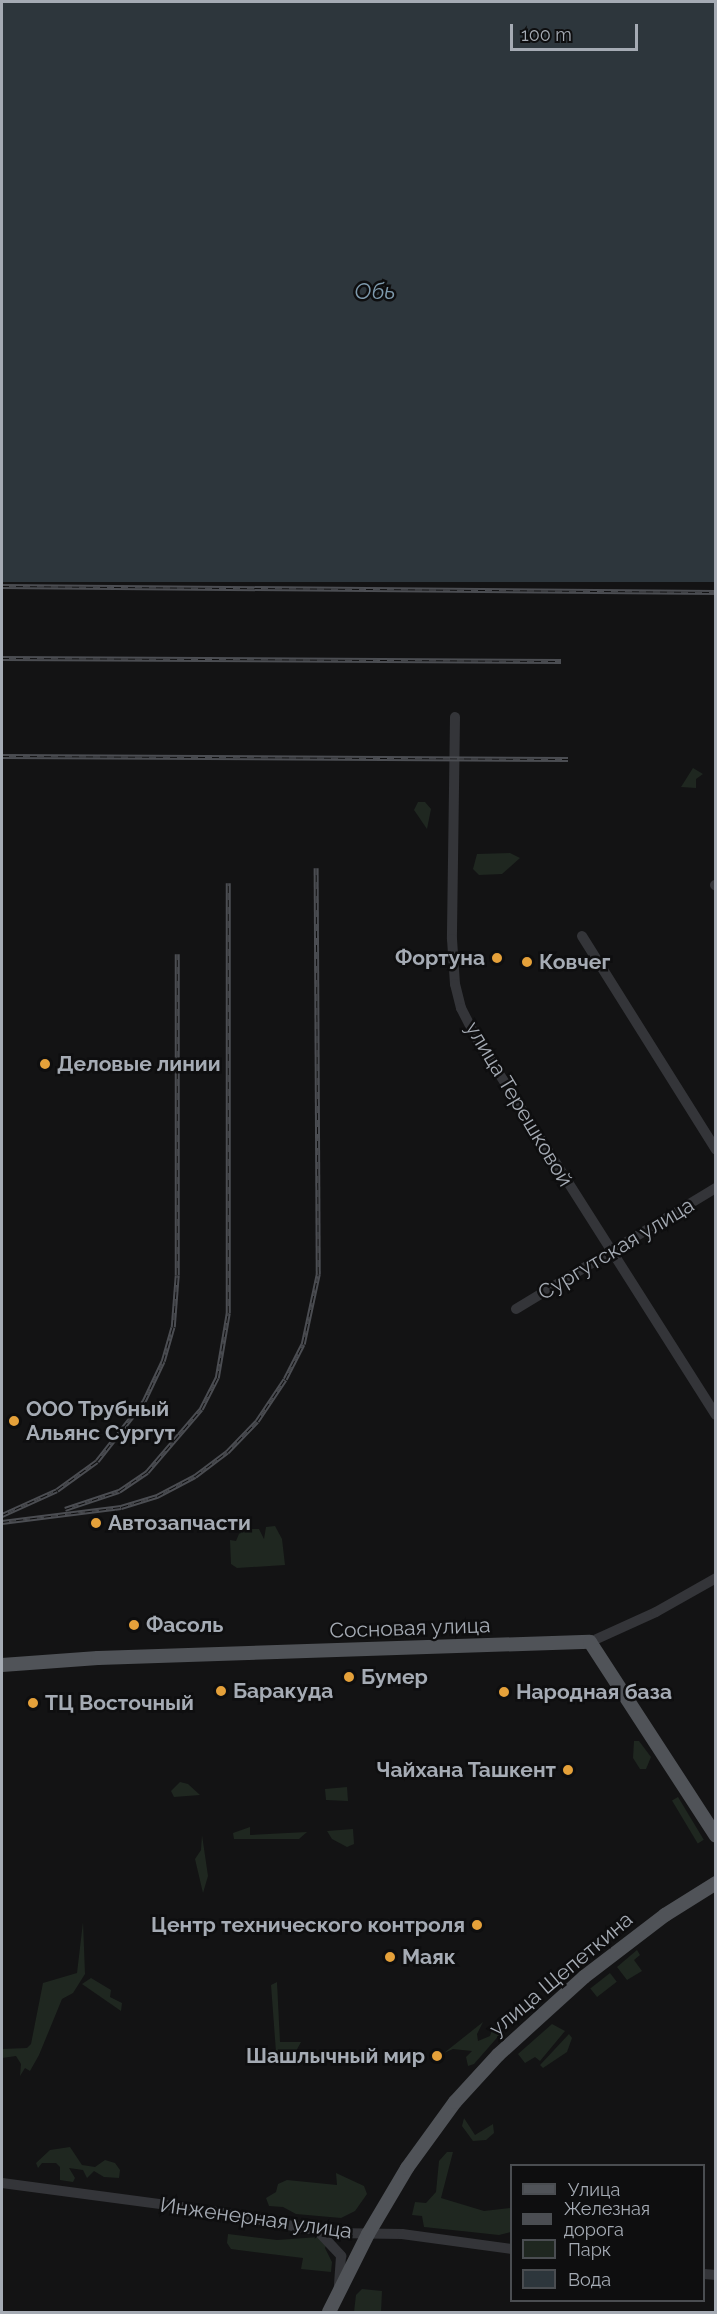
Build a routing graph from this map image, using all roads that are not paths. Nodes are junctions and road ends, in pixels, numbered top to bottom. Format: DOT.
graph roads {
  1 [pos="455,717"];
  2 [pos="582,936"];
  3 [pos="716,1150"];
  4 [pos="716,1188"];
  5 [pos="611,1252"];
  6 [pos="516,1309"];
  7 [pos="716,1415"];
  8 [pos="716,1578"];
  9 [pos="590,1642"];
  10 [pos="2,1665"];
  11 [pos="716,1836"];
  12 [pos="716,1883"];
  13 [pos="2,2183"];
  14 [pos="316,2230"];
  15 [pos="368,2234"];
  16 [pos="510,2249"];
  17 [pos="339,2290"];
  18 [pos="329,2313"];
  1 -- 5 [label="street, улица Терешковой"];
  2 -- 3 [label="street"];
  4 -- 5 [label="street, Сургутская улица"];
  5 -- 6 [label="street, Сургутская улица"];
  5 -- 7 [label="street, улица Терешковой"];
  8 -- 9 [label="street"];
  9 -- 10 [label="main road, Сосновая улица"];
  9 -- 11 [label="main road"];
  12 -- 15 [label="main road, улица Щепеткина"];
  13 -- 14 [label="street, Инженерная улица"];
  14 -- 15 [label="street, Инженерная улица"];
  14 -- 17 [label="street"];
  15 -- 16 [label="street, Инженерная улица"];
  15 -- 17 [label="main road, улица Щепеткина"];
  17 -- 18 [label="main road, улица Щепеткина"];
}
